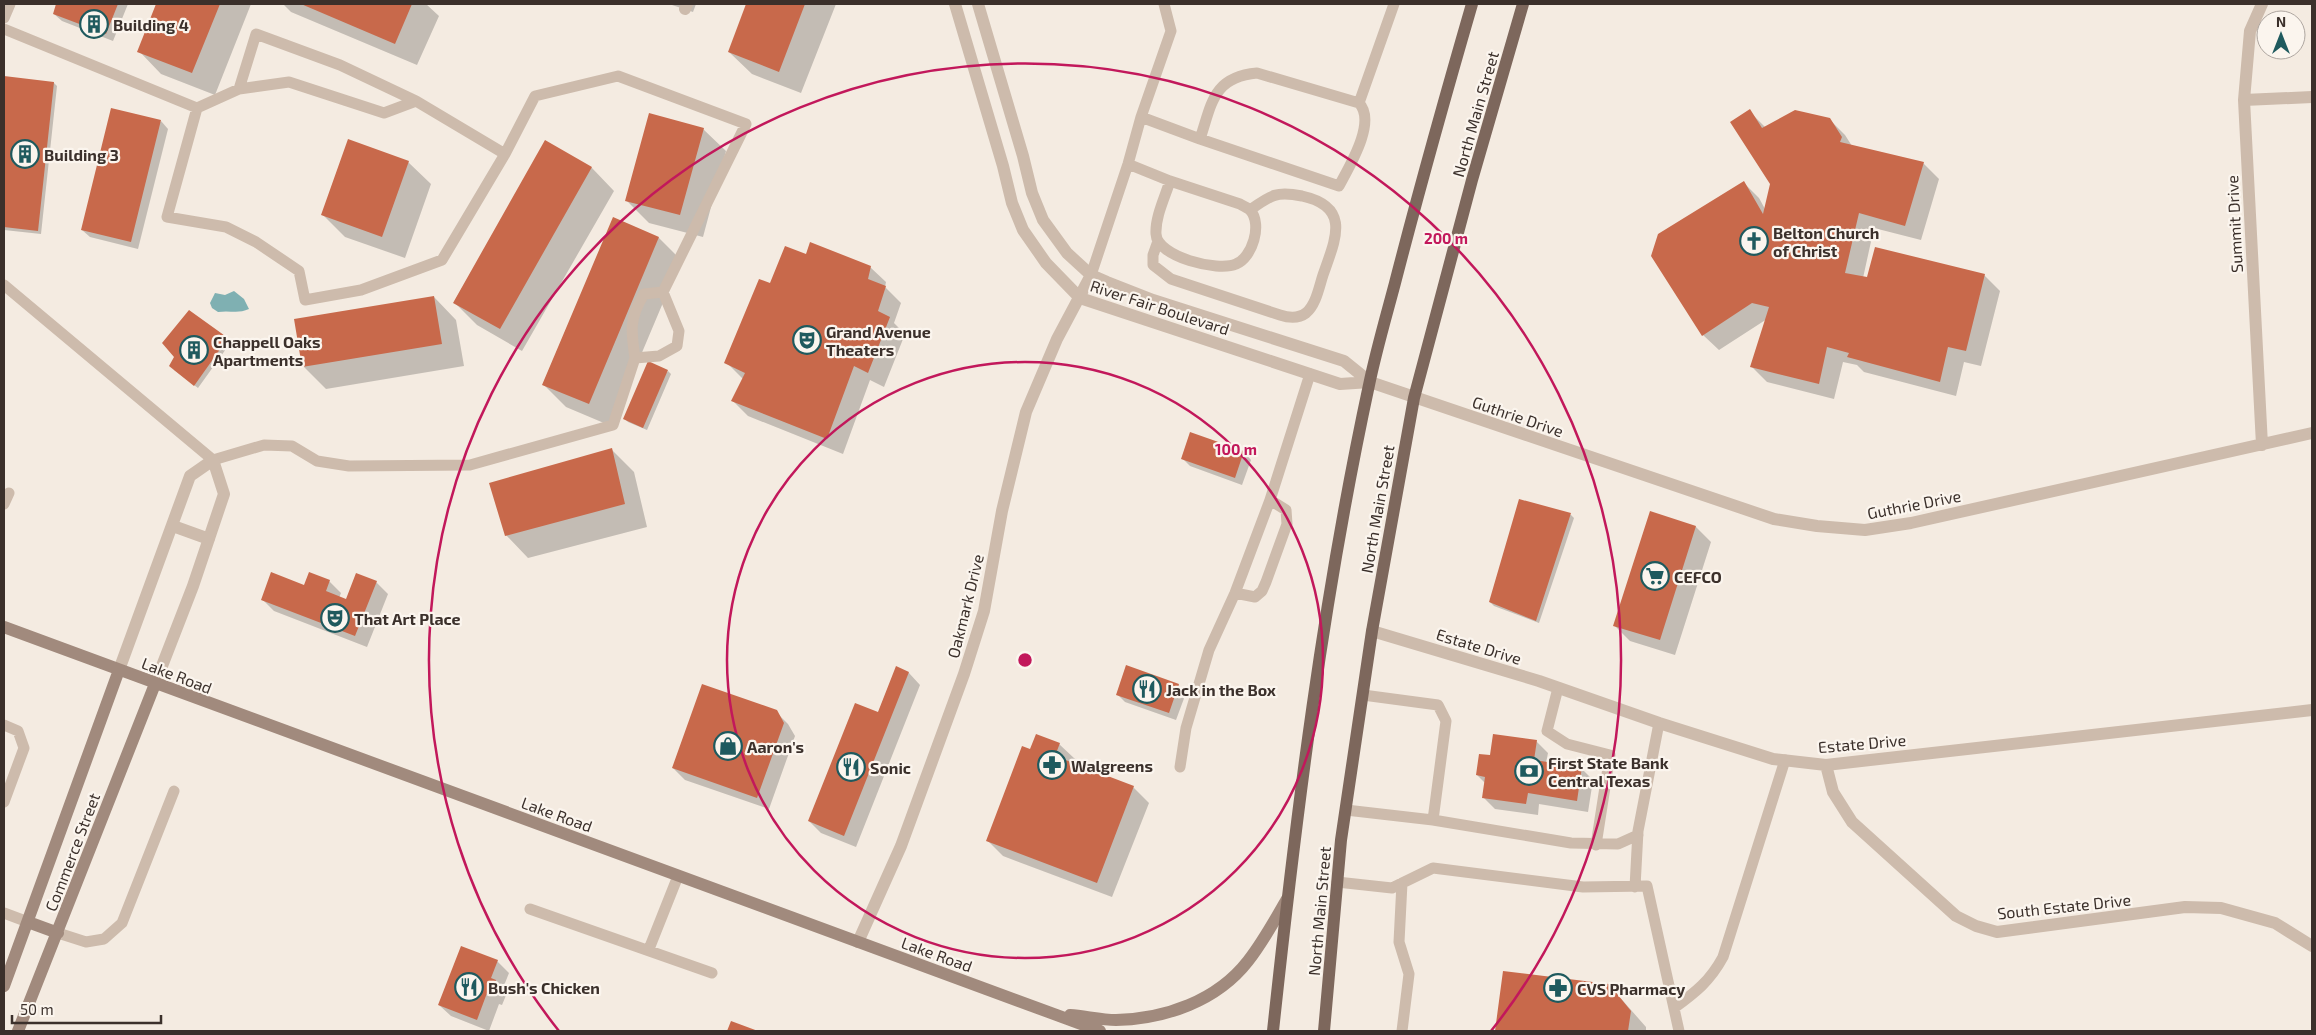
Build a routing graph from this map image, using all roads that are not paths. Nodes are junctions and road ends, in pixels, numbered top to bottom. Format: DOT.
graph roads {
  1 [pos="10,4"];
  2 [pos="955,4"];
  3 [pos="978,4"];
  4 [pos="1164,4"];
  5 [pos="1394,4"];
  6 [pos="1472,4"];
  7 [pos="1523,4"];
  8 [pos="2262,4"];
  9 [pos="4,18"];
  10 [pos="4,29"];
  11 [pos="239,89"];
  12 [pos="2312,97"];
  13 [pos="2244,100"];
  14 [pos="416,101"];
  15 [pos="1359,103"];
  16 [pos="197,108"];
  17 [pos="1141,117"];
  18 [pos="1200,139"];
  19 [pos="505,154"];
  20 [pos="1128,164"];
  21 [pos="1170,181"];
  22 [pos="1250,210"];
  23 [pos="1158,240"];
  24 [pos="1091,275"];
  25 [pos="4,285"];
  26 [pos="663,292"];
  27 [pos="1080,298"];
  28 [pos="635,358"];
  29 [pos="1310,374"];
  30 [pos="1370,382"];
  31 [pos="1414,398"];
  32 [pos="2312,433"];
  33 [pos="2262,445"];
  34 [pos="213,460"];
  35 [pos="1270,500"];
  36 [pos="172,526"];
  37 [pos="209,539"];
  38 [pos="1235,593"];
  39 [pos="4,627"];
  40 [pos="1372,631"];
  41 [pos="119,670"];
  42 [pos="155,684"];
  43 [pos="1558,688"];
  44 [pos="1362,695"];
  45 [pos="2312,710"];
  46 [pos="1659,723"];
  47 [pos="4,726"];
  48 [pos="1785,760"];
  49 [pos="1826,765"];
  50 [pos="1180,767"];
  51 [pos="174,791"];
  52 [pos="4,802"];
  53 [pos="1346,810"];
  54 [pos="1433,820"];
  55 [pos="1638,835"];
  56 [pos="1596,845"];
  57 [pos="678,876"];
  58 [pos="1337,882"];
  59 [pos="1402,883"];
  60 [pos="1635,887"];
  61 [pos="1287,899"];
  62 [pos="530,909"];
  63 [pos="4,913"];
  64 [pos="28,922"];
  65 [pos="58,932"];
  66 [pos="858,942"];
  67 [pos="2312,946"];
  68 [pos="649,949"];
  69 [pos="712,972"];
  70 [pos="4,986"];
  71 [pos="1674,1008"];
  72 [pos="1047,1012"];
  73 [pos="18,1031"];
  74 [pos="1078,1031"];
  75 [pos="1100,1031"];
  76 [pos="1273,1031"];
  77 [pos="1324,1031"];
  78 [pos="1402,1031"];
  79 [pos="1679,1031"];
  1 -- 9 [label="lane"];
  2 -- 27 [label="street, River Fair Boulevard"];
  3 -- 24 [label="street, River Fair Boulevard"];
  4 -- 17 [label="lane"];
  5 -- 15 [label="lane"];
  6 -- 30 [label="main road, North Main Street"];
  7 -- 31 [label="main road, North Main Street"];
  8 -- 13 [label="street, Summit Drive"];
  10 -- 16 [label="lane"];
  11 -- 14 [label="lane"];
  11 -- 14 [label="lane"];
  11 -- 16 [label="lane"];
  12 -- 13 [label="street"];
  13 -- 33 [label="street, Summit Drive"];
  14 -- 19 [label="lane"];
  15 -- 18 [label="lane"];
  15 -- 18 [label="lane"];
  16 -- 19 [label="lane"];
  17 -- 18 [label="lane"];
  17 -- 20 [label="lane"];
  19 -- 26 [label="lane"];
  20 -- 21 [label="lane"];
  20 -- 24 [label="lane"];
  21 -- 22 [label="lane"];
  21 -- 23 [label="lane"];
  22 -- 23 [label="lane"];
  22 -- 23 [label="lane"];
  24 -- 27 [label="street, Oakmark Drive"];
  24 -- 30 [label="street, River Fair Boulevard"];
  25 -- 34 [label="lane"];
  26 -- 28 [label="lane"];
  26 -- 28 [label="lane"];
  27 -- 29 [label="street, River Fair Boulevard"];
  27 -- 66 [label="street, Oakmark Drive"];
  28 -- 34 [label="lane"];
  29 -- 30 [label="street, River Fair Boulevard"];
  29 -- 35 [label="lane"];
  30 -- 31 [label="street, River Fair Boulevard"];
  30 -- 61 [label="main road, North Main Street"];
  31 -- 33 [label="street, Guthrie Drive"];
  31 -- 40 [label="main road, North Main Street"];
  32 -- 33 [label="street, Guthrie Drive"];
  34 -- 36 [label="street"];
  34 -- 37 [label="street"];
  35 -- 38 [label="lane"];
  35 -- 38 [label="lane"];
  36 -- 37 [label="street"];
  36 -- 41 [label="street"];
  37 -- 42 [label="street"];
  38 -- 50 [label="lane"];
  39 -- 41 [label="main road, Lake Road"];
  40 -- 43 [label="street, Estate Drive"];
  40 -- 44 [label="main road, North Main Street"];
  41 -- 42 [label="main road, Lake Road"];
  41 -- 64 [label="main road"];
  42 -- 57 [label="main road, Lake Road"];
  42 -- 65 [label="main road, Commerce Street"];
  43 -- 46 [label="street, Estate Drive"];
  43 -- 56 [label="lane"];
  44 -- 53 [label="main road, North Main Street"];
  44 -- 54 [label="lane"];
  45 -- 49 [label="street, Estate Drive"];
  46 -- 48 [label="street, Estate Drive"];
  46 -- 55 [label="lane"];
  47 -- 52 [label="lane"];
  48 -- 49 [label="street, Estate Drive"];
  48 -- 71 [label="lane"];
  49 -- 67 [label="street, South Estate Drive"];
  51 -- 65 [label="lane"];
  53 -- 54 [label="lane"];
  53 -- 58 [label="main road, North Main Street"];
  54 -- 56 [label="lane"];
  55 -- 56 [label="lane"];
  55 -- 60 [label="lane"];
  57 -- 66 [label="main road, Lake Road"];
  57 -- 68 [label="lane"];
  58 -- 59 [label="lane"];
  58 -- 77 [label="main road, North Main Street"];
  59 -- 60 [label="lane"];
  59 -- 78 [label="lane"];
  60 -- 71 [label="lane"];
  61 -- 72 [label="main road"];
  61 -- 76 [label="main road, North Main Street"];
  62 -- 68 [label="lane"];
  63 -- 64 [label="lane"];
  64 -- 65 [label="main road"];
  64 -- 70 [label="main road"];
  65 -- 73 [label="main road, Commerce Street"];
  66 -- 72 [label="main road, Lake Road"];
  68 -- 69 [label="lane"];
  71 -- 79 [label="lane"];
  72 -- 74 [label="main road"];
  72 -- 75 [label="main road, Lake Road"];
}
